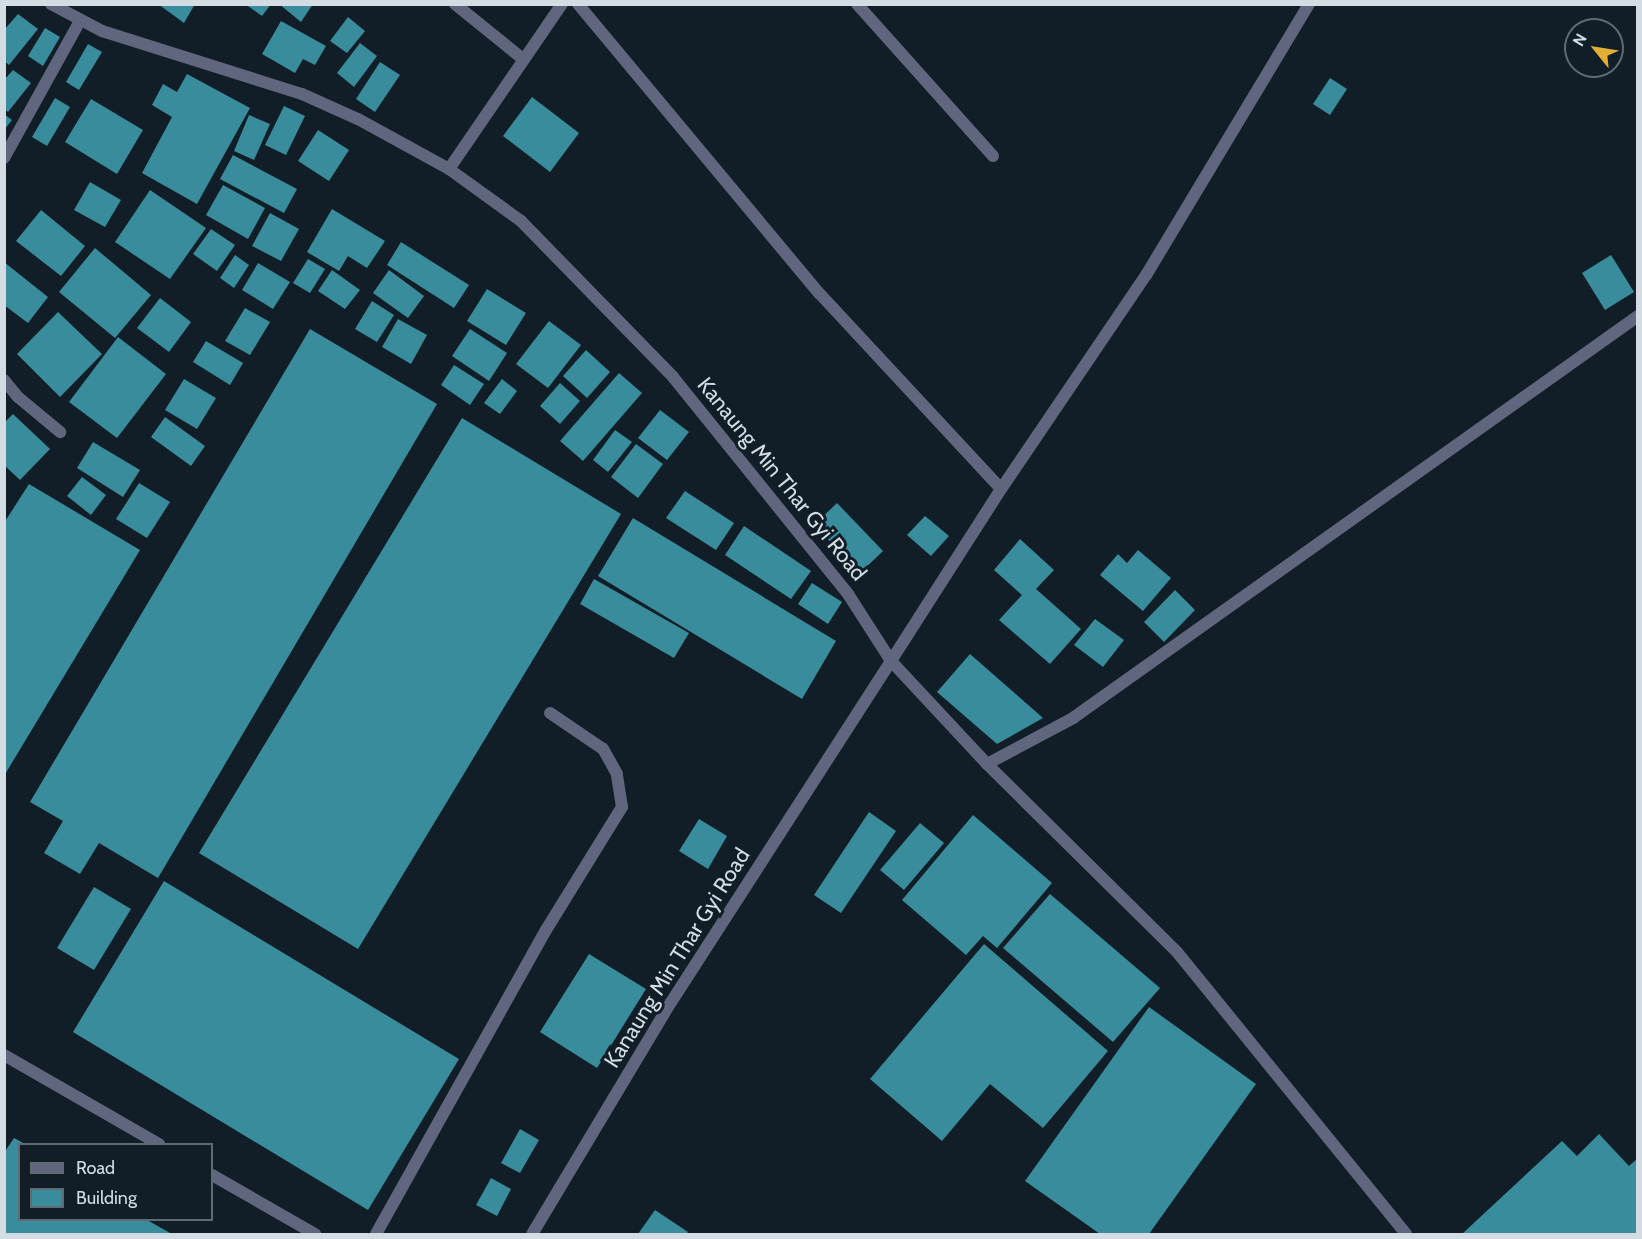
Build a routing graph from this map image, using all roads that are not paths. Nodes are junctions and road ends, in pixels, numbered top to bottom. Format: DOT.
graph roads {
  1 [pos="51,4"];
  2 [pos="454,4"];
  3 [pos="562,4"];
  4 [pos="578,4"];
  5 [pos="858,4"];
  6 [pos="1309,4"];
  7 [pos="80,21"];
  8 [pos="523,59"];
  9 [pos="993,156"];
  10 [pos="4,158"];
  11 [pos="449,169"];
  12 [pos="1638,316"];
  13 [pos="4,380"];
  14 [pos="60,432"];
  15 [pos="1001,489"];
  16 [pos="891,661"];
  17 [pos="550,713"];
  18 [pos="987,764"];
  19 [pos="4,1055"];
  20 [pos="157,1143"];
  21 [pos="213,1176"];
  22 [pos="315,1234"];
  23 [pos="376,1234"];
  24 [pos="532,1234"];
  25 [pos="1406,1234"];
  1 -- 7 [label="street, Kanaung Min Thar Gyi Road"];
  2 -- 8 [label="street"];
  3 -- 8 [label="street"];
  4 -- 15 [label="street"];
  5 -- 9 [label="street"];
  6 -- 15 [label="street"];
  7 -- 10 [label="street"];
  7 -- 11 [label="street, Kanaung Min Thar Gyi Road"];
  8 -- 11 [label="street"];
  11 -- 16 [label="street, Kanaung Min Thar Gyi Road"];
  12 -- 18 [label="street"];
  13 -- 14 [label="street"];
  15 -- 16 [label="street"];
  16 -- 18 [label="street"];
  16 -- 24 [label="street, Kanaung Min Thar Gyi Road"];
  17 -- 23 [label="street"];
  18 -- 25 [label="street"];
  19 -- 20 [label="street"];
  21 -- 22 [label="street"];
}
